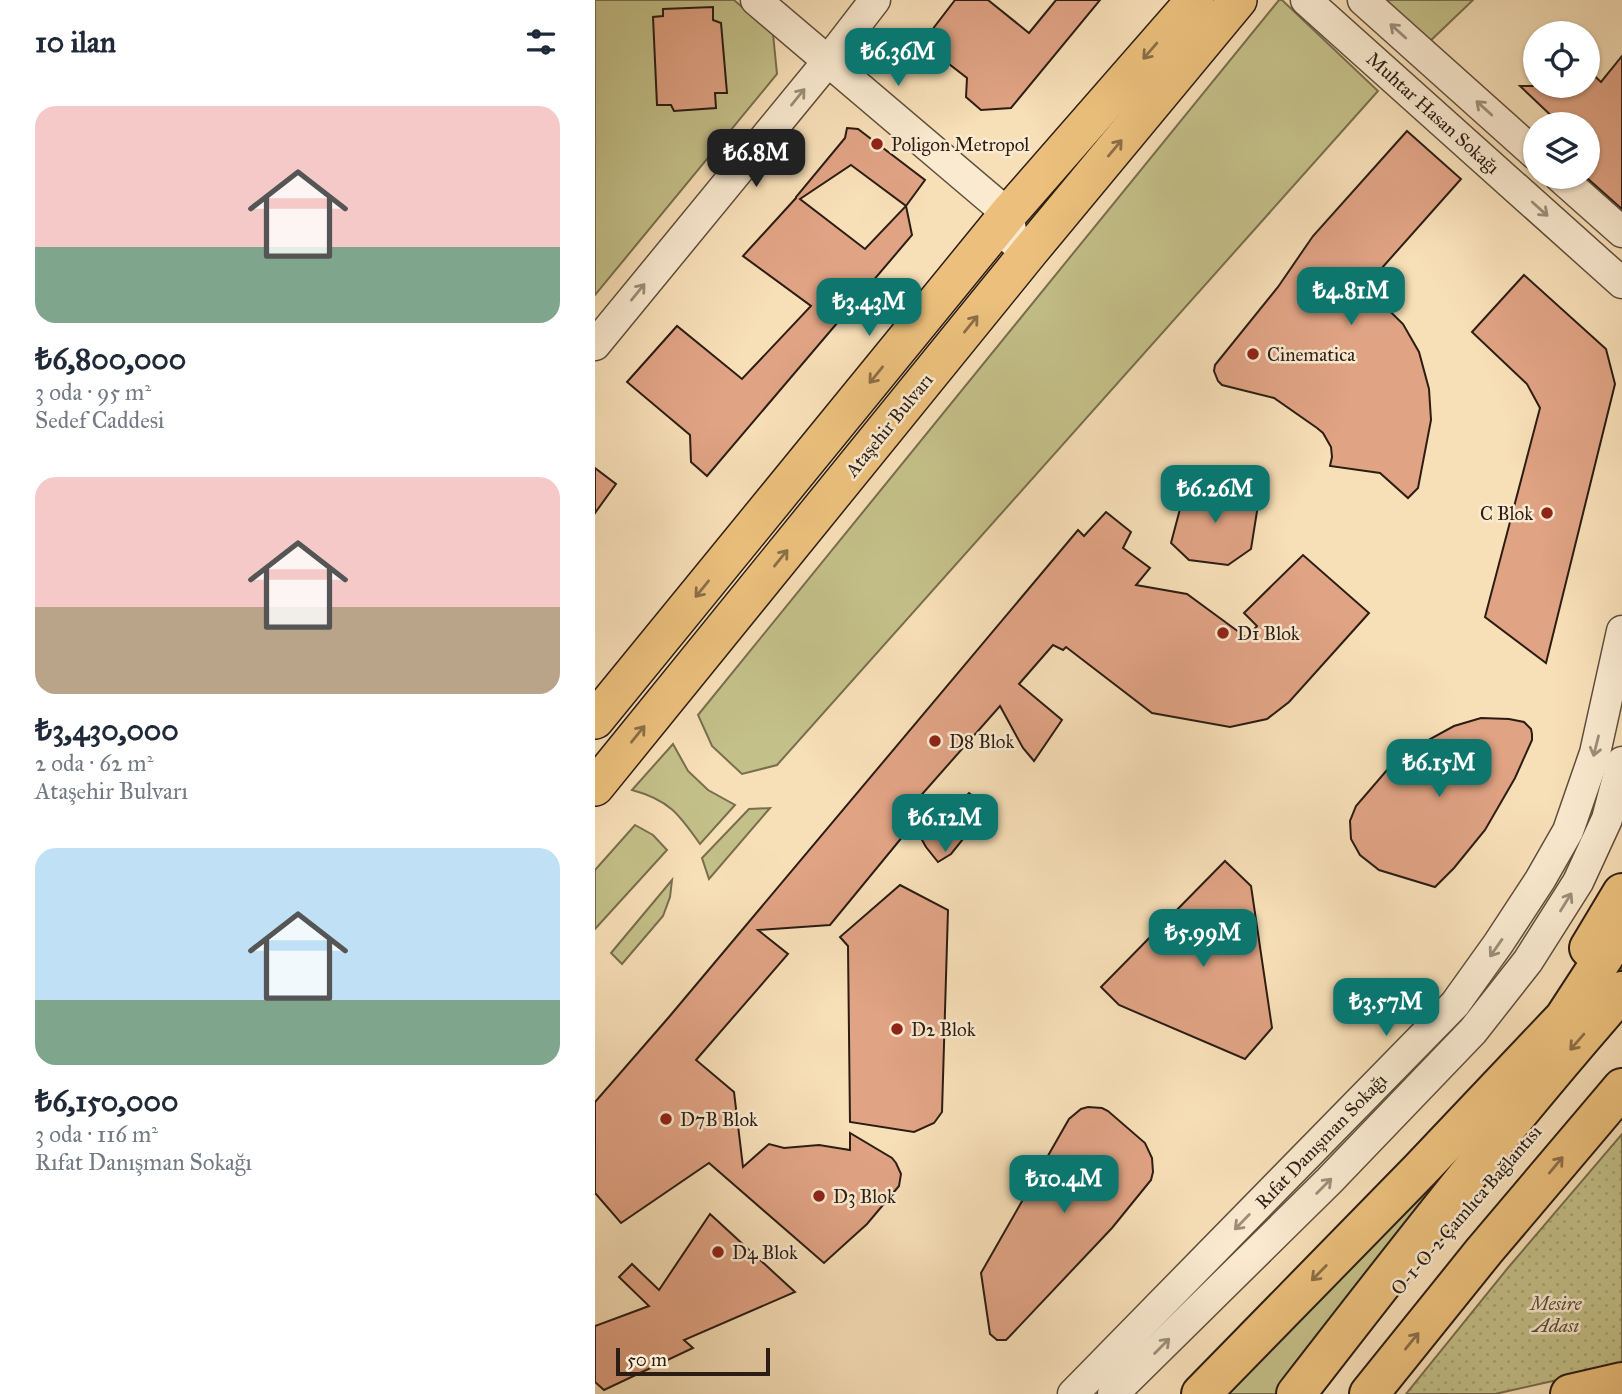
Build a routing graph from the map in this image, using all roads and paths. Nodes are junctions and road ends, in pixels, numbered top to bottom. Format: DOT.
graph roads {
  1 [pos="756,0"];
  2 [pos="875,0"];
  3 [pos="1195,0"];
  4 [pos="1238,0"];
  5 [pos="1306,0"];
  6 [pos="1363,0"];
  7 [pos="828,61"];
  8 [pos="1523,143"];
  9 [pos="1574,189"];
  10 [pos="1008,214"];
  11 [pos="1622,232"];
  12 [pos="1030,252"];
  13 [pos="1622,282"];
  14 [pos="595,345"];
  15 [pos="1622,631"];
  16 [pos="595,720"];
  17 [pos="1622,762"];
  18 [pos="595,787"];
  19 [pos="1622,892"];
  20 [pos="1622,929"];
  21 [pos="1622,991"];
  22 [pos="1622,1028"];
  23 [pos="1622,1088"];
  24 [pos="1420,1170"];
  25 [pos="1622,1382"];
  26 [pos="1073,1394"];
  27 [pos="1113,1394"];
  28 [pos="1201,1394"];
  29 [pos="1296,1394"];
  30 [pos="1314,1394"];
  31 [pos="1369,1394"];
  32 [pos="1570,1394"];
  1 -- 7 [label="street"];
  2 -- 7 [label="street"];
  3 -- 10 [label="main road, one-way"];
  12 -- 4 [label="main road, Ataşehir Bulvarı, one-way"];
  5 -- 13 [label="street, Muhtar Hasan Sokağı, one-way"];
  8 -- 6 [label="street, Muhtar Hasan Sokağı, one-way"];
  7 -- 10 [label="street"];
  14 -- 7 [label="street, one-way"];
  9 -- 11 [label="street"];
  10 -- 12 [label="street"];
  10 -- 16 [label="main road, one-way"];
  18 -- 12 [label="main road, Ataşehir Bulvarı, one-way"];
  15 -- 26 [label="street, Rıfat Danışman Sokağı, one-way"];
  27 -- 17 [label="street, Rıfat Danışman Sokağı, one-way"];
  19 -- 24 [label="highway"];
  20 -- 24 [label="highway"];
  21 -- 29 [label="highway, one-way"];
  22 -- 30 [label="highway, O-1-O-2 Çamlıca Bağlantısı"];
  31 -- 23 [label="highway, O-1-O-2 Çamlıca Bağlantısı, one-way"];
  24 -- 28 [label="highway, one-way"];
  25 -- 32 [label="highway"];
}
